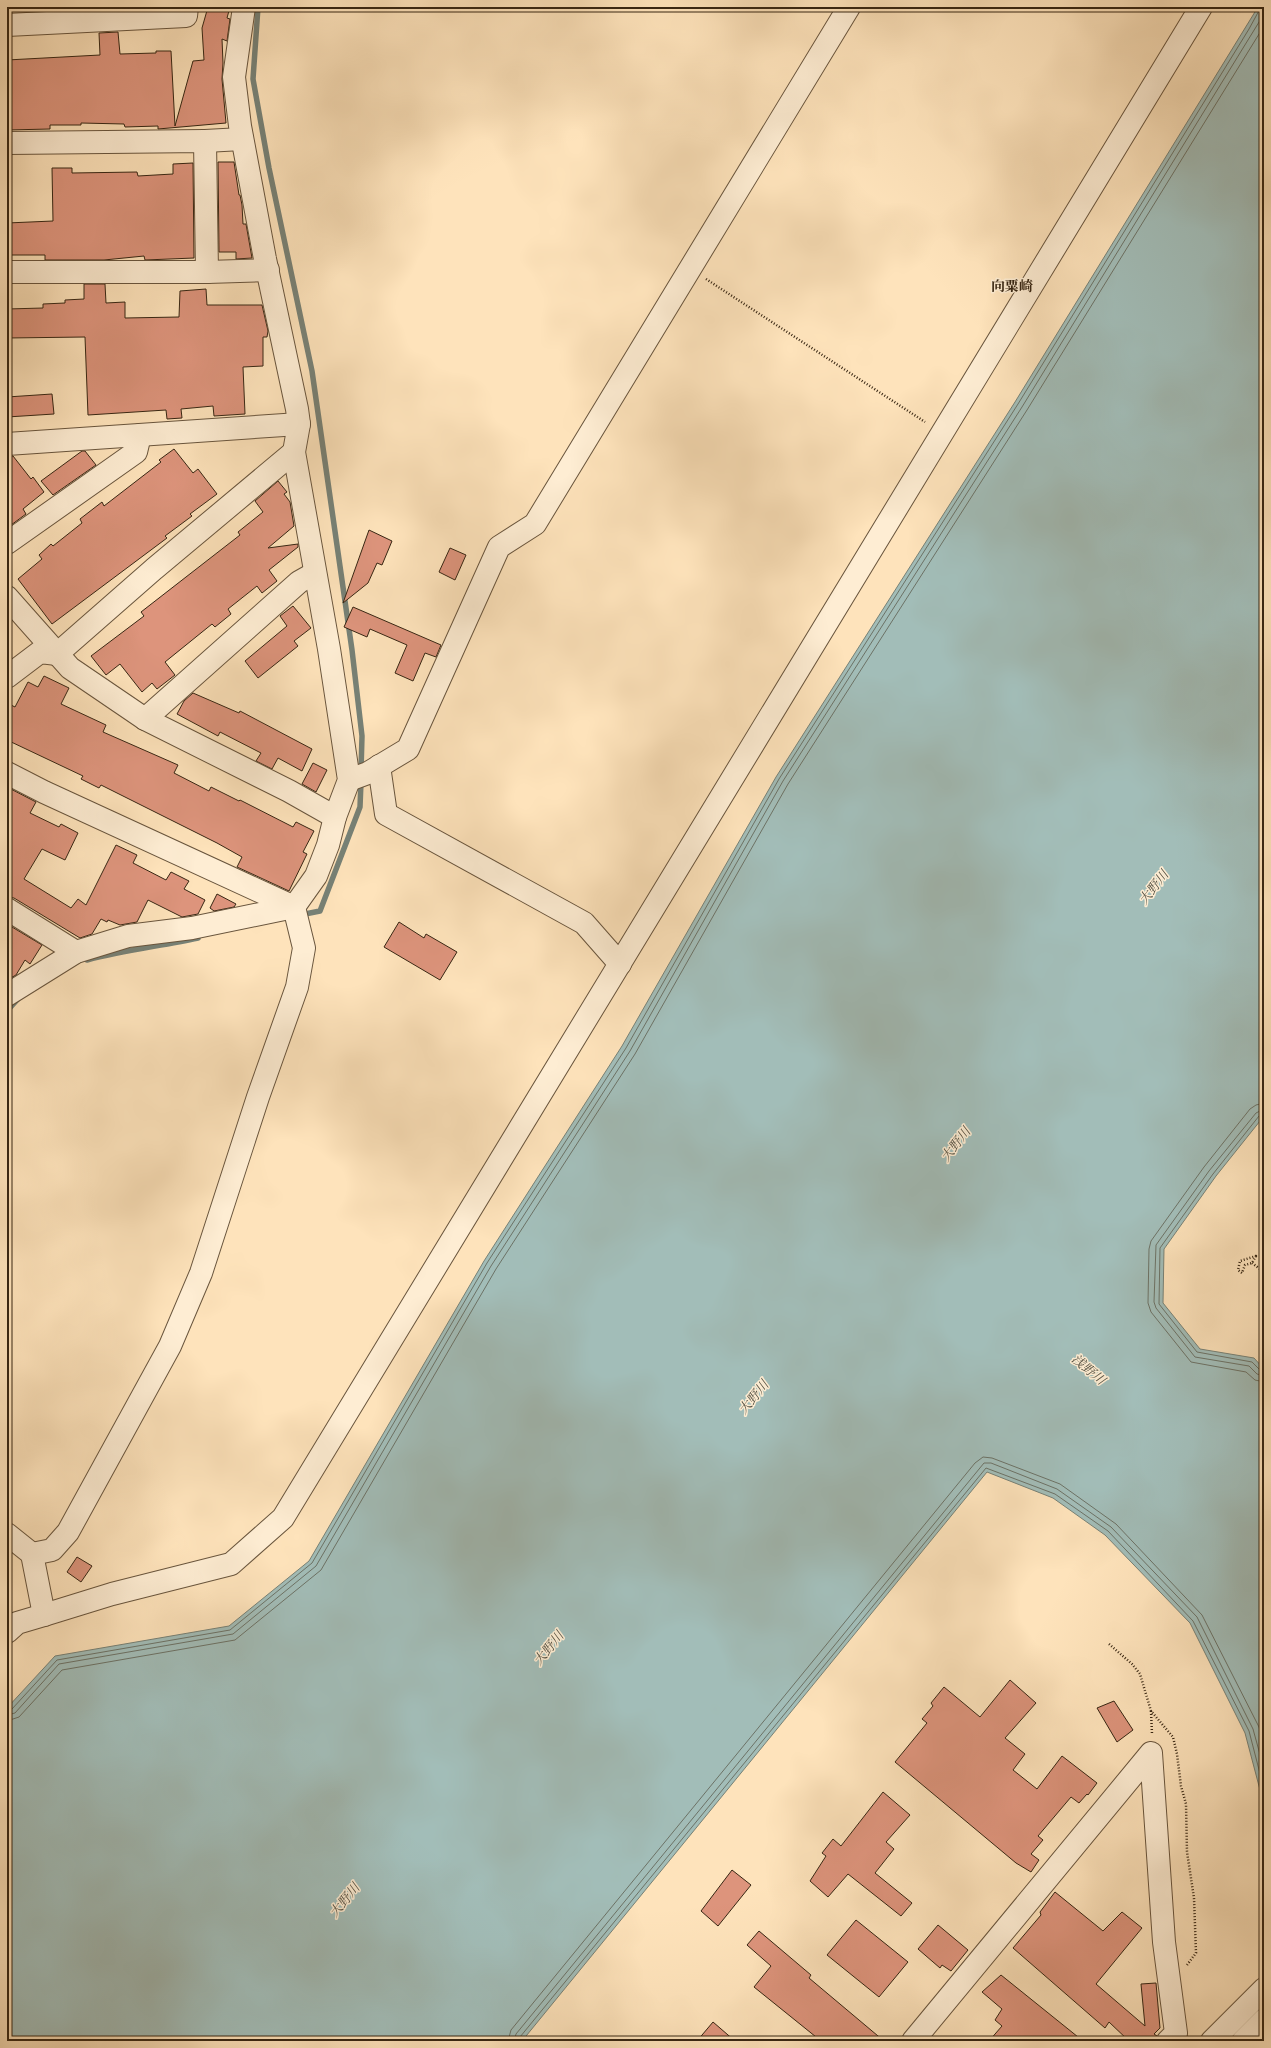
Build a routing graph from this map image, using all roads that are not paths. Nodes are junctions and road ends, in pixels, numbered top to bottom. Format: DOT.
graph roads {
  1 [pos="187,7"];
  2 [pos="244,7"];
  3 [pos="849,7"];
  4 [pos="1201,7"];
  5 [pos="7,25"];
  6 [pos="242,139"];
  7 [pos="205,141"];
  8 [pos="7,143"];
  9 [pos="268,270"];
  10 [pos="7,272"];
  11 [pos="207,272"];
  12 [pos="299,424"];
  13 [pos="140,435"];
  14 [pos="7,444"];
  15 [pos="294,452"];
  16 [pos="7,543"];
  17 [pos="315,573"];
  18 [pos="7,597"];
  19 [pos="57,654"];
  20 [pos="7,677"];
  21 [pos="145,719"];
  22 [pos="7,773"];
  23 [pos="363,774"];
  24 [pos="335,817"];
  25 [pos="7,909"];
  26 [pos="296,915"];
  27 [pos="76,952"];
  28 [pos="620,964"];
  29 [pos="7,995"];
  30 [pos="7,1534"];
  31 [pos="32,1554"];
  32 [pos="44,1615"];
  33 [pos="7,1632"];
  34 [pos="1264,1989"];
  35 [pos="1264,2020"];
  36 [pos="913,2041"];
  37 [pos="1168,2041"];
  38 [pos="1212,2041"];
  39 [pos="1243,2041"];
  1 -- 5 [label="street"];
  2 -- 6 [label="street"];
  3 -- 23 [label="street"];
  4 -- 28 [label="street"];
  6 -- 7 [label="street"];
  6 -- 9 [label="street"];
  7 -- 8 [label="street"];
  7 -- 11 [label="street"];
  9 -- 11 [label="street"];
  9 -- 12 [label="street"];
  10 -- 11 [label="street"];
  12 -- 13 [label="street"];
  12 -- 15 [label="street"];
  13 -- 14 [label="street"];
  13 -- 16 [label="street"];
  15 -- 17 [label="street"];
  15 -- 19 [label="street"];
  17 -- 21 [label="street"];
  17 -- 23 [label="street"];
  18 -- 19 [label="street"];
  19 -- 20 [label="street"];
  19 -- 21 [label="street"];
  21 -- 24 [label="street"];
  22 -- 26 [label="street"];
  23 -- 24 [label="street"];
  23 -- 28 [label="street"];
  24 -- 26 [label="street"];
  25 -- 27 [label="street"];
  26 -- 27 [label="street"];
  26 -- 31 [label="street"];
  27 -- 29 [label="street"];
  28 -- 32 [label="street"];
  30 -- 31 [label="street"];
  31 -- 32 [label="street"];
  32 -- 33 [label="street"];
  34 -- 38 [label="street"];
  35 -- 39 [label="street"];
  36 -- 37 [label="street"];
}
